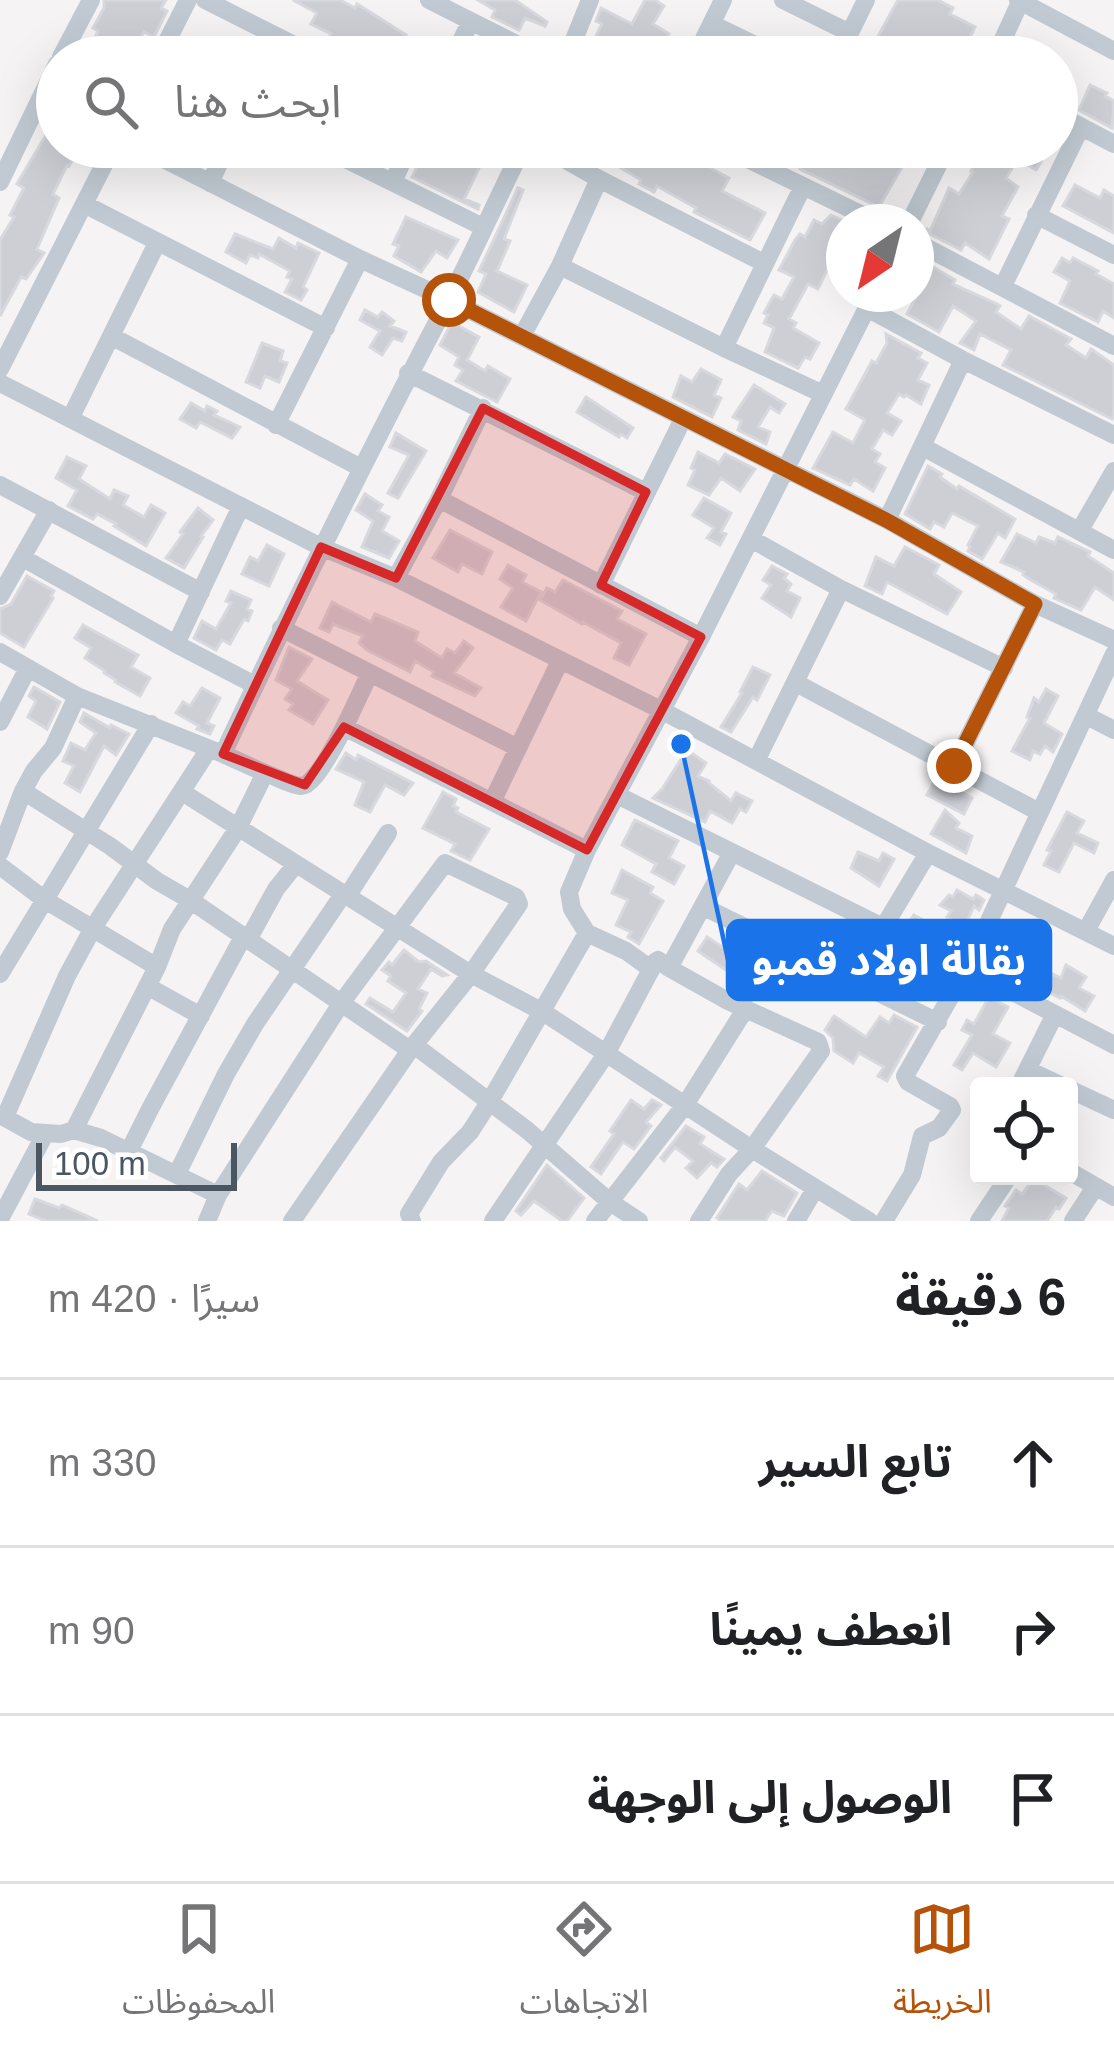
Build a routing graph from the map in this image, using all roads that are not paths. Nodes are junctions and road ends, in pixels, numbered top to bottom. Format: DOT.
graph roads {
  1 [pos="91,0"];
  2 [pos="188,0"];
  3 [pos="205,0"];
  4 [pos="429,0"];
  5 [pos="590,0"];
  6 [pos="723,0"];
  7 [pos="783,0"];
  8 [pos="866,0"];
  9 [pos="1020,0"];
  10 [pos="471,21"];
  11 [pos="712,24"];
  12 [pos="850,33"];
  13 [pos="72,36"];
  14 [pos="170,36"];
  15 [pos="258,36"];
  16 [pos="464,36"];
  17 [pos="501,36"];
  18 [pos="575,36"];
  19 [pos="706,36"];
  20 [pos="737,36"];
  21 [pos="848,36"];
  22 [pos="1004,36"];
  23 [pos="1114,51"];
  24 [pos="36,122"];
  25 [pos="1078,125"];
  26 [pos="1082,127"];
  27 [pos="1078,135"];
  28 [pos="1114,144"];
  29 [pos="102,168"];
  30 [pos="181,168"];
  31 [pos="217,168"];
  32 [pos="364,168"];
  33 [pos="399,168"];
  34 [pos="512,168"];
  35 [pos="580,168"];
  36 [pos="766,168"];
  37 [pos="937,168"];
  38 [pos="1060,168"];
  39 [pos="599,179"];
  40 [pos="0,182"];
  41 [pos="393,182"];
  42 [pos="210,183"];
  43 [pos="802,186"];
  44 [pos="84,204"];
  45 [pos="840,204"];
  46 [pos="919,204"];
  47 [pos="1036,214"];
  48 [pos="483,227"];
  49 [pos="157,243"];
  50 [pos="934,251"];
  51 [pos="1114,255"];
  52 [pos="360,259"];
  53 [pos="764,263"];
  54 [pos="560,266"];
  55 [pos="1003,286"];
  56 [pos="449,300"];
  57 [pos="865,312"];
  58 [pos="888,312"];
  59 [pos="326,328"];
  60 [pos="111,336"];
  61 [pos="522,336"];
  62 [pos="1114,346"];
  63 [pos="724,348"];
  64 [pos="963,360"];
  65 [pos="0,369"];
  66 [pos="408,373"];
  67 [pos="0,383"];
  68 [pos="823,394"];
  69 [pos="483,408"];
  70 [pos="70,419"];
  71 [pos="683,419"];
  72 [pos="276,425"];
  73 [pos="1114,435"];
  74 [pos="923,447"];
  75 [pos="361,468"];
  76 [pos="786,470"];
  77 [pos="1114,471"];
  78 [pos="0,485"];
  79 [pos="646,492"];
  80 [pos="439,499"];
  81 [pos="241,506"];
  82 [pos="49,510"];
  83 [pos="886,520"];
  84 [pos="1080,530"];
  85 [pos="751,539"];
  86 [pos="321,548"];
  87 [pos="1114,550"];
  88 [pos="23,558"];
  89 [pos="396,578"];
  90 [pos="601,584"];
  91 [pos="841,589"];
  92 [pos="201,592"];
  93 [pos="0,596"];
  94 [pos="1035,604"];
  95 [pos="281,628"];
  96 [pos="701,637"];
  97 [pos="1114,640"];
  98 [pos="176,644"];
  99 [pos="0,652"];
  100 [pos="1114,654"];
  101 [pos="560,661"];
  102 [pos="28,668"];
  103 [pos="1004,668"];
  104 [pos="369,675"];
  105 [pos="796,683"];
  106 [pos="255,685"];
  107 [pos="77,696"];
  108 [pos="661,710"];
  109 [pos="1087,716"];
  110 [pos="0,722"];
  111 [pos="151,724"];
  112 [pos="344,727"];
  113 [pos="1114,730"];
  114 [pos="518,748"];
  115 [pos="216,751"];
  116 [pos="757,759"];
  117 [pos="954,766"];
  118 [pos="265,772"];
  119 [pos="23,791"];
  120 [pos="182,792"];
  121 [pos="617,795"];
  122 [pos="492,802"];
  123 [pos="1040,812"];
  124 [pos="238,828"];
  125 [pos="87,831"];
  126 [pos="388,832"];
  127 [pos="587,850"];
  128 [pos="0,852"];
  129 [pos="928,853"];
  130 [pos="731,854"];
  131 [pos="296,863"];
  132 [pos="133,864"];
  133 [pos="0,866"];
  134 [pos="1114,880"];
  135 [pos="1003,889"];
  136 [pos="346,894"];
  137 [pos="190,899"];
  138 [pos="45,900"];
  139 [pos="704,907"];
  140 [pos="398,927"];
  141 [pos="93,928"];
  142 [pos="885,928"];
  143 [pos="1086,931"];
  144 [pos="586,933"];
  145 [pos="245,938"];
  146 [pos="1114,946"];
  147 [pos="157,967"];
  148 [pos="967,968"];
  149 [pos="292,969"];
  150 [pos="660,969"];
  151 [pos="0,974"];
  152 [pos="471,974"];
  153 [pos="853,979"];
  154 [pos="147,986"];
  155 [pos="343,1002"];
  156 [pos="746,1008"];
  157 [pos="543,1012"];
  158 [pos="1055,1014"];
  159 [pos="201,1016"];
  160 [pos="938,1022"];
  161 [pos="1114,1045"];
  162 [pos="412,1047"];
  163 [pos="605,1054"];
  164 [pos="1024,1077"];
  165 [pos="1078,1094"];
  166 [pos="490,1101"];
  167 [pos="685,1106"];
  168 [pos="1114,1110"];
  169 [pos="3,1116"];
  170 [pos="74,1130"];
  171 [pos="45,1134"];
  172 [pos="544,1146"];
  173 [pos="752,1149"];
  174 [pos="130,1151"];
  175 [pos="177,1174"];
  176 [pos="1078,1177"];
  177 [pos="1003,1185"];
  178 [pos="1095,1187"];
  179 [pos="815,1190"];
  180 [pos="218,1195"];
  181 [pos="1114,1197"];
  182 [pos="610,1202"];
  183 [pos="0,1220"];
  184 [pos="207,1221"];
  185 [pos="292,1221"];
  186 [pos="412,1221"];
  187 [pos="493,1221"];
  188 [pos="595,1221"];
  189 [pos="639,1221"];
  190 [pos="699,1221"];
  191 [pos="796,1221"];
  192 [pos="869,1221"];
  193 [pos="884,1221"];
  194 [pos="979,1221"];
  195 [pos="1073,1221"];
  1 -- 13 [label="street"];
  2 -- 14 [label="street"];
  3 -- 15 [label="street"];
  4 -- 10 [label="street"];
  5 -- 18 [label="street"];
  6 -- 11 [label="street"];
  7 -- 12 [label="street"];
  8 -- 12 [label="street"];
  9 -- 22 [label="street"];
  9 -- 23 [label="street"];
  10 -- 16 [label="street"];
  10 -- 17 [label="street"];
  11 -- 19 [label="street"];
  11 -- 20 [label="street"];
  12 -- 21 [label="street"];
  24 -- 40 [label="street"];
  25 -- 26 [label="street"];
  26 -- 27 [label="street"];
  26 -- 28 [label="street"];
  29 -- 44 [label="street"];
  30 -- 42 [label="street"];
  31 -- 42 [label="street"];
  32 -- 41 [label="street"];
  33 -- 41 [label="street"];
  34 -- 48 [label="street"];
  35 -- 39 [label="street"];
  36 -- 43 [label="street"];
  37 -- 46 [label="street"];
  38 -- 47 [label="street"];
  39 -- 53 [label="street"];
  39 -- 54 [label="street"];
  41 -- 48 [label="street"];
  42 -- 52 [label="street"];
  43 -- 45 [label="street"];
  43 -- 53 [label="street"];
  44 -- 49 [label="street"];
  44 -- 65 [label="street"];
  47 -- 51 [label="street"];
  47 -- 55 [label="street"];
  48 -- 56 [label="street"];
  49 -- 59 [label="street"];
  49 -- 60 [label="street"];
  50 -- 55 [label="street"];
  52 -- 56 [label="street"];
  52 -- 59 [label="street"];
  53 -- 63 [label="street"];
  54 -- 61 [label="street"];
  54 -- 63 [label="street"];
  55 -- 62 [label="street"];
  56 -- 61 [label="street"];
  56 -- 66 [label="street"];
  57 -- 68 [label="street"];
  58 -- 64 [label="street"];
  59 -- 72 [label="street"];
  60 -- 70 [label="street"];
  60 -- 72 [label="street"];
  61 -- 71 [label="street"];
  63 -- 68 [label="street"];
  64 -- 73 [label="street"];
  64 -- 74 [label="street"];
  66 -- 69 [label="street"];
  66 -- 75 [label="street"];
  67 -- 70 [label="street"];
  68 -- 76 [label="street"];
  69 -- 79 [label="street"];
  69 -- 80 [label="street"];
  70 -- 81 [label="street"];
  71 -- 76 [label="street"];
  71 -- 79 [label="street"];
  72 -- 75 [label="street"];
  74 -- 83 [label="street"];
  74 -- 84 [label="street"];
  75 -- 86 [label="street"];
  76 -- 83 [label="street"];
  76 -- 85 [label="street"];
  77 -- 84 [label="street"];
  78 -- 82 [label="street"];
  79 -- 90 [label="street"];
  80 -- 89 [label="street"];
  80 -- 90 [label="street"];
  81 -- 86 [label="street"];
  81 -- 92 [label="street"];
  82 -- 88 [label="street"];
  82 -- 92 [label="street"];
  83 -- 94 [label="street"];
  84 -- 87 [label="street"];
  85 -- 91 [label="street"];
  85 -- 96 [label="street"];
  86 -- 89 [label="street"];
  86 -- 95 [label="street"];
  88 -- 93 [label="street"];
  88 -- 98 [label="street"];
  89 -- 101 [label="street"];
  90 -- 96 [label="street"];
  91 -- 103 [label="street"];
  91 -- 105 [label="street"];
  92 -- 98 [label="street"];
  94 -- 97 [label="street"];
  94 -- 103 [label="street"];
  95 -- 104 [label="street"];
  95 -- 106 [label="street"];
  96 -- 108 [label="street"];
  98 -- 106 [label="street"];
  99 -- 102 [label="street"];
  100 -- 109 [label="street"];
  101 -- 108 [label="street"];
  101 -- 114 [label="street"];
  102 -- 107 [label="street"];
  102 -- 110 [label="street"];
  103 -- 117 [label="street"];
  104 -- 112 [label="street"];
  104 -- 114 [label="street"];
  105 -- 116 [label="street"];
  105 -- 117 [label="street"];
  106 -- 115 [label="street"];
  107 -- 111 [label="street"];
  107 -- 119 [label="street"];
  108 -- 116 [label="street"];
  108 -- 121 [label="street"];
  109 -- 113 [label="street"];
  109 -- 123 [label="street"];
  111 -- 115 [label="street"];
  111 -- 125 [label="street"];
  112 -- 118 [label="street"];
  112 -- 122 [label="street"];
  114 -- 122 [label="street"];
  115 -- 118 [label="street"];
  115 -- 120 [label="street"];
  116 -- 129 [label="street"];
  117 -- 123 [label="street"];
  118 -- 124 [label="street"];
  119 -- 125 [label="street"];
  119 -- 128 [label="street"];
  120 -- 124 [label="street"];
  120 -- 132 [label="street"];
  121 -- 127 [label="street"];
  121 -- 130 [label="street"];
  122 -- 127 [label="street"];
  123 -- 135 [label="street"];
  124 -- 131 [label="street"];
  124 -- 137 [label="street"];
  125 -- 132 [label="street"];
  125 -- 138 [label="street"];
  126 -- 136 [label="street"];
  127 -- 144 [label="street"];
  129 -- 135 [label="street"];
  129 -- 142 [label="street"];
  130 -- 139 [label="street"];
  130 -- 142 [label="street"];
  131 -- 136 [label="street"];
  131 -- 145 [label="street"];
  132 -- 137 [label="street"];
  132 -- 141 [label="street"];
  133 -- 138 [label="street"];
  134 -- 143 [label="street"];
  135 -- 143 [label="street"];
  135 -- 148 [label="street"];
  136 -- 140 [label="street"];
  136 -- 149 [label="street"];
  137 -- 145 [label="street"];
  137 -- 147 [label="street"];
  138 -- 141 [label="street"];
  138 -- 151 [label="street"];
  139 -- 150 [label="street"];
  139 -- 153 [label="street"];
  140 -- 152 [label="street"];
  140 -- 152 [label="street"];
  140 -- 155 [label="street"];
  141 -- 147 [label="street"];
  141 -- 169 [label="street"];
  142 -- 153 [label="street"];
  143 -- 146 [label="street"];
  144 -- 150 [label="street"];
  144 -- 157 [label="street"];
  145 -- 149 [label="street"];
  145 -- 159 [label="street"];
  147 -- 154 [label="street"];
  148 -- 158 [label="street"];
  148 -- 160 [label="street"];
  149 -- 155 [label="street"];
  149 -- 175 [label="street"];
  150 -- 156 [label="street"];
  150 -- 163 [label="street"];
  152 -- 157 [label="street"];
  152 -- 162 [label="street"];
  153 -- 160 [label="street"];
  154 -- 159 [label="street"];
  154 -- 170 [label="street"];
  155 -- 162 [label="street"];
  155 -- 180 [label="street"];
  156 -- 167 [label="street"];
  156 -- 173 [label="street"];
  157 -- 163 [label="street"];
  157 -- 166 [label="street"];
  158 -- 161 [label="street"];
  158 -- 164 [label="street"];
  159 -- 174 [label="street"];
  160 -- 193 [label="street"];
  162 -- 166 [label="street"];
  162 -- 185 [label="street"];
  163 -- 167 [label="street"];
  163 -- 172 [label="street"];
  165 -- 168 [label="street"];
  166 -- 172 [label="street"];
  166 -- 186 [label="street"];
  167 -- 173 [label="street"];
  167 -- 182 [label="street"];
  169 -- 171 [label="street"];
  170 -- 171 [label="street"];
  170 -- 174 [label="street"];
  171 -- 183 [label="street"];
  172 -- 182 [label="street"];
  172 -- 187 [label="street"];
  173 -- 179 [label="street"];
  173 -- 190 [label="street"];
  174 -- 175 [label="street"];
  175 -- 180 [label="street"];
  176 -- 178 [label="street"];
  177 -- 194 [label="street"];
  178 -- 181 [label="street"];
  178 -- 195 [label="street"];
  179 -- 191 [label="street"];
  179 -- 192 [label="street"];
  180 -- 184 [label="street"];
  182 -- 188 [label="street"];
  182 -- 189 [label="street"];
}
